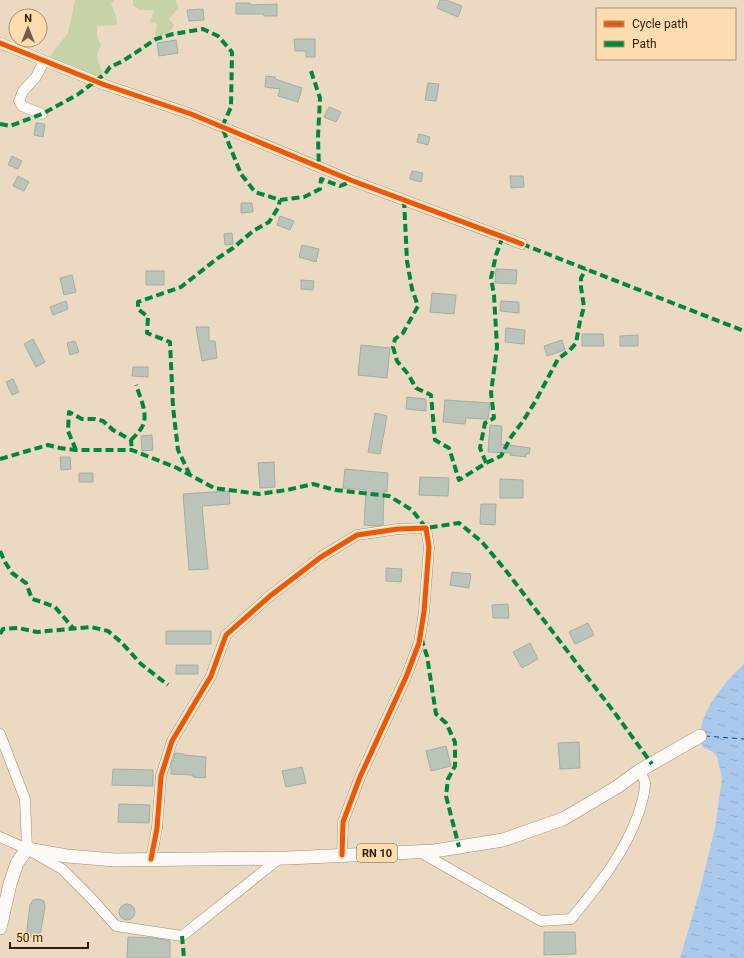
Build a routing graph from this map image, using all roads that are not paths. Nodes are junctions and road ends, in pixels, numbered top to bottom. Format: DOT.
graph roads {
  1 [pos="0,43"];
  2 [pos="44,61"];
  3 [pos="42,114"];
  4 [pos="522,244"];
  5 [pos="0,734"];
  6 [pos="700,736"];
  7 [pos="639,771"];
  8 [pos="0,838"];
  9 [pos="27,849"];
  10 [pos="418,851"];
  11 [pos="342,855"];
  12 [pos="280,858"];
  13 [pos="151,859"];
  14 [pos="0,928"];
  1 -- 2 [label="street"];
  2 -- 3 [label="street"];
  2 -- 4 [label="street"];
  5 -- 9 [label="street"];
  6 -- 7 [label="main road, RN 10"];
  7 -- 10 [label="main road, RN 10"];
  7 -- 10 [label="street"];
  8 -- 9 [label="street"];
  9 -- 12 [label="street"];
  9 -- 13 [label="main road, RN 10"];
  9 -- 14 [label="main road"];
  10 -- 11 [label="main road, RN 10"];
  11 -- 12 [label="main road, RN 10"];
  11 -- 13 [label="street"];
  12 -- 13 [label="main road, RN 10"];
}
